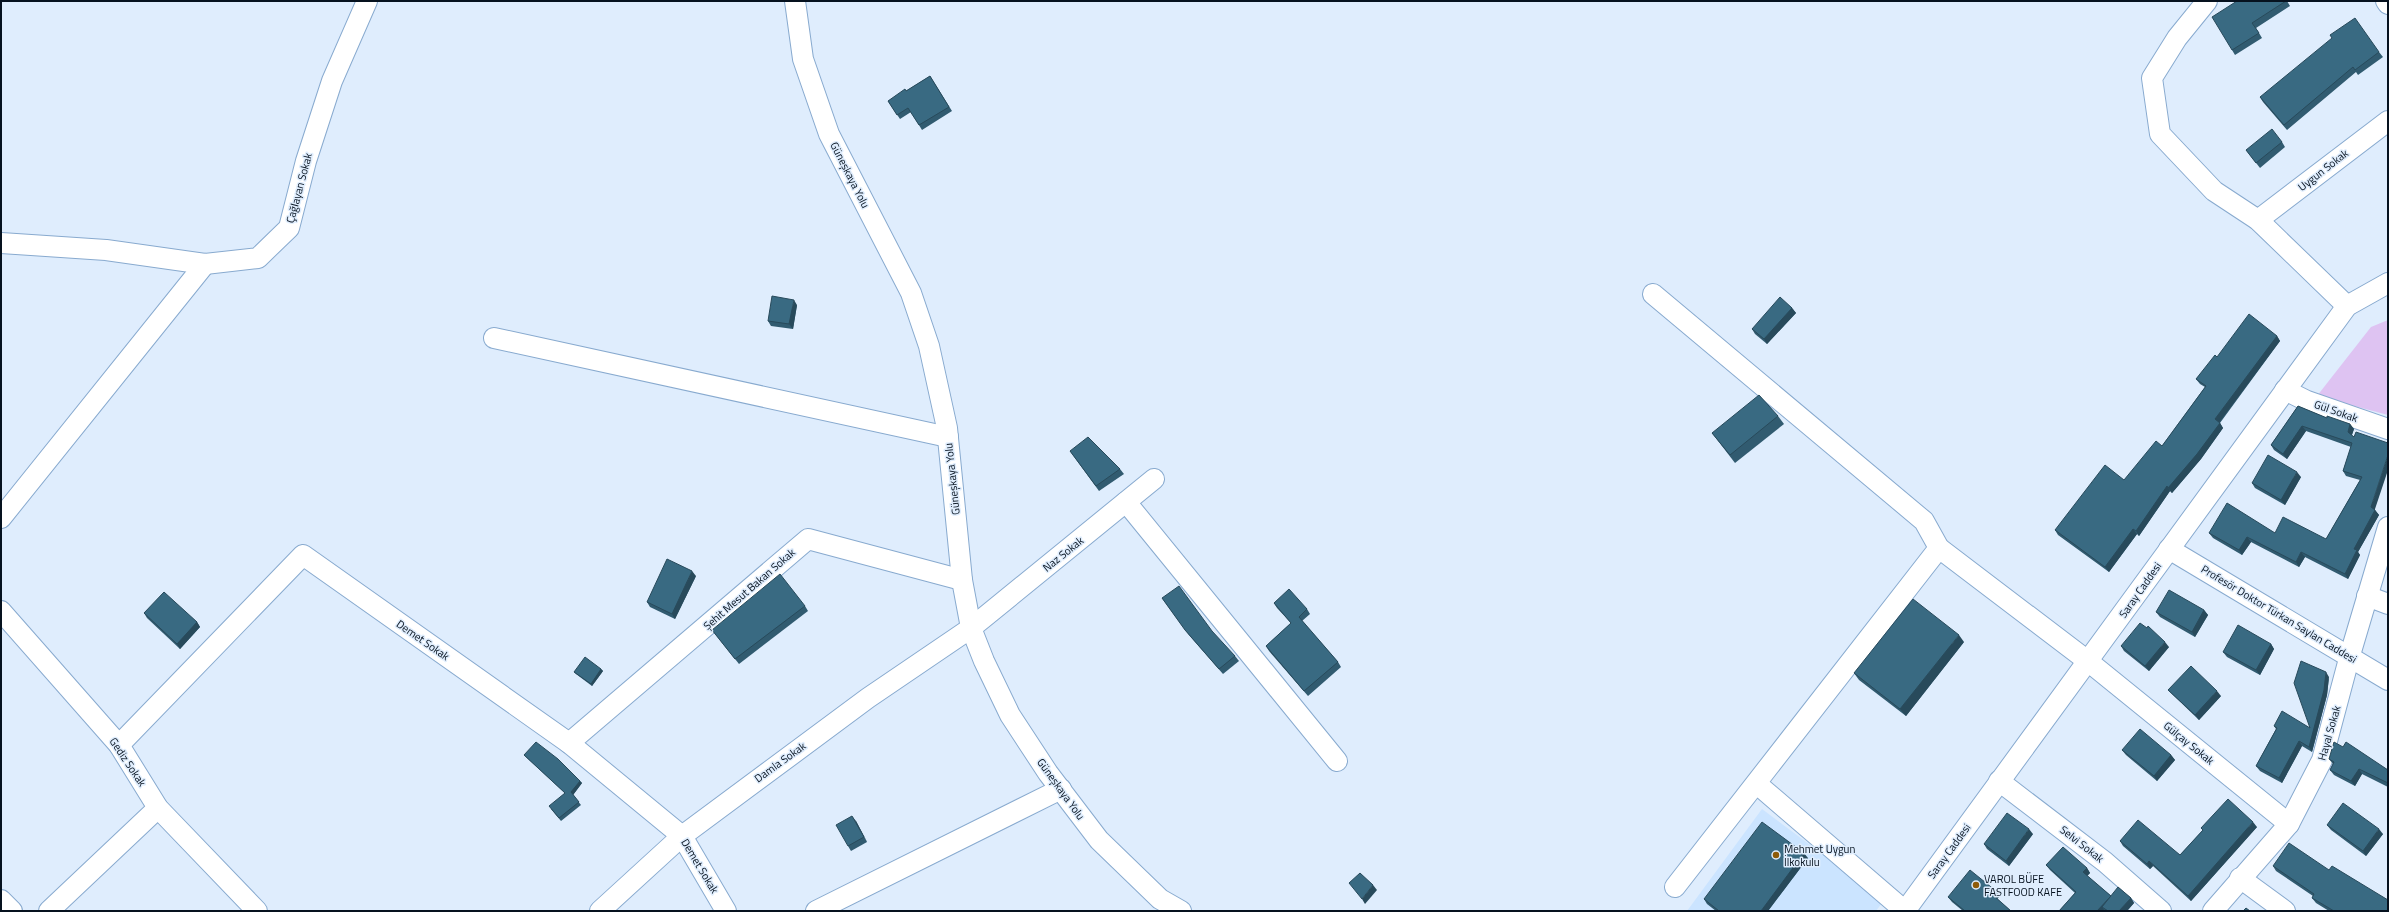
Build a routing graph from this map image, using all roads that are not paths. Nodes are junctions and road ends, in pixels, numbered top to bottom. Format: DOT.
graph roads {
  1 [pos="367,1"];
  2 [pos="794,1"];
  3 [pos="2208,1"];
  4 [pos="2386,1"];
  5 [pos="2388,4"];
  6 [pos="2388,120"];
  7 [pos="2258,220"];
  8 [pos="1,243"];
  9 [pos="205,264"];
  10 [pos="2388,282"];
  11 [pos="1653,294"];
  12 [pos="2347,306"];
  13 [pos="494,338"];
  14 [pos="2286,390"];
  15 [pos="2388,429"];
  16 [pos="948,438"];
  17 [pos="1154,479"];
  18 [pos="1126,502"];
  19 [pos="1,518"];
  20 [pos="2388,527"];
  21 [pos="1939,548"];
  22 [pos="2169,549"];
  23 [pos="962,580"];
  24 [pos="2367,596"];
  25 [pos="2388,604"];
  26 [pos="1,611"];
  27 [pos="971,628"];
  28 [pos="2350,655"];
  29 [pos="2089,662"];
  30 [pos="2388,680"];
  31 [pos="569,743"];
  32 [pos="119,745"];
  33 [pos="1337,761"];
  34 [pos="1999,781"];
  35 [pos="1757,784"];
  36 [pos="1061,789"];
  37 [pos="158,808"];
  38 [pos="2289,824"];
  39 [pos="682,836"];
  40 [pos="2240,878"];
  41 [pos="1675,887"];
  42 [pos="1,900"];
  43 [pos="12,911"];
  44 [pos="49,911"];
  45 [pos="257,911"];
  46 [pos="600,911"];
  47 [pos="726,911"];
  48 [pos="816,911"];
  49 [pos="1181,911"];
  50 [pos="1905,911"];
  51 [pos="2161,911"];
  52 [pos="2213,911"];
  53 [pos="2285,911"];
  1 -- 9 [label="street, Çağlayan Sokak"];
  2 -- 16 [label="street, Güneşkaya Yolu"];
  3 -- 7 [label="street"];
  4 -- 5 [label="street"];
  6 -- 7 [label="street, Uygun Sokak"];
  7 -- 12 [label="street"];
  8 -- 9 [label="street, Çağlayan Sokak"];
  9 -- 19 [label="street"];
  10 -- 12 [label="street, Saray Caddesi"];
  11 -- 21 [label="street"];
  12 -- 14 [label="street, Saray Caddesi"];
  13 -- 16 [label="street"];
  14 -- 15 [label="street, Gül Sokak"];
  14 -- 22 [label="street, Saray Caddesi"];
  16 -- 23 [label="street, Güneşkaya Yolu"];
  17 -- 18 [label="street, Naz Sokak"];
  18 -- 27 [label="street, Naz Sokak"];
  18 -- 33 [label="street"];
  20 -- 24 [label="street, Hayal Sokak"];
  21 -- 29 [label="street, Gülçay Sokak"];
  21 -- 35 [label="street"];
  22 -- 28 [label="street, Profesör Doktor Türkan Saylan Caddesi"];
  22 -- 29 [label="street, Saray Caddesi"];
  23 -- 27 [label="street, Güneşkaya Yolu"];
  23 -- 31 [label="street, Şehit Mesut Bakan Sokak"];
  24 -- 25 [label="street"];
  24 -- 28 [label="street, Hayal Sokak"];
  26 -- 32 [label="street, Gediz Sokak"];
  27 -- 36 [label="street, Güneşkaya Yolu"];
  27 -- 39 [label="street, Damla Sokak"];
  28 -- 30 [label="street, Profesör Doktor Türkan Saylan Caddesi"];
  28 -- 38 [label="street, Hayal Sokak"];
  29 -- 34 [label="street, Saray Caddesi"];
  29 -- 38 [label="street, Gülçay Sokak"];
  31 -- 32 [label="street, Demet Sokak"];
  31 -- 39 [label="street, Demet Sokak"];
  32 -- 37 [label="street, Gediz Sokak"];
  34 -- 50 [label="street, Saray Caddesi"];
  34 -- 51 [label="street, Selvi Sokak"];
  35 -- 41 [label="street"];
  35 -- 50 [label="street"];
  36 -- 48 [label="street"];
  36 -- 49 [label="street, Güneşkaya Yolu"];
  37 -- 44 [label="street"];
  37 -- 45 [label="street, Gediz Sokak"];
  38 -- 40 [label="street, Hayal Sokak"];
  39 -- 46 [label="street, Damla Sokak"];
  39 -- 47 [label="street, Demet Sokak"];
  40 -- 52 [label="street, Hayal Sokak"];
  40 -- 53 [label="street"];
  42 -- 43 [label="street"];
}
